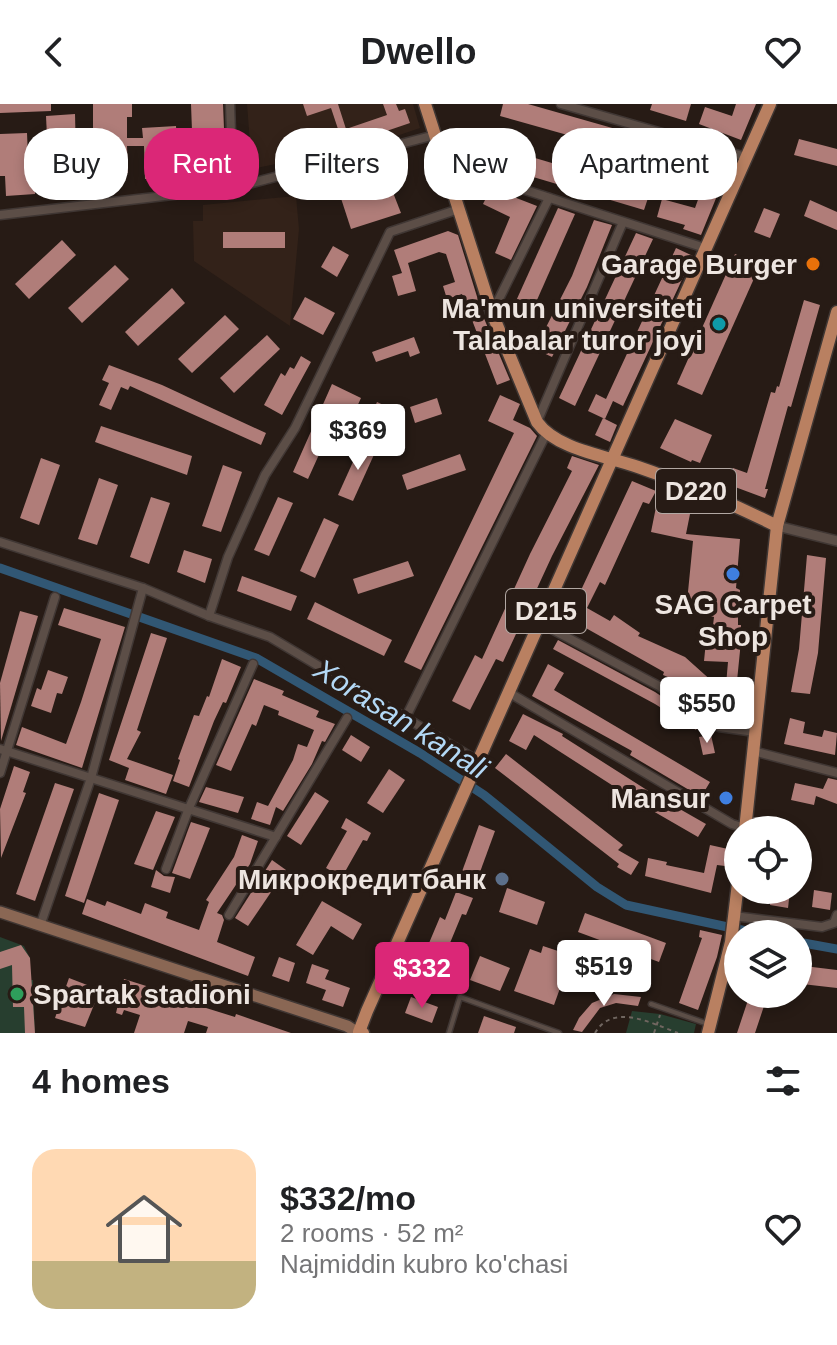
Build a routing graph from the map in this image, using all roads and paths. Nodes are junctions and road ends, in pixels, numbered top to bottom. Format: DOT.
graph roads {
  1 [pos="230,104"];
  2 [pos="425,104"];
  3 [pos="561,104"];
  4 [pos="770,104"];
  5 [pos="231,128"];
  6 [pos="433,128"];
  7 [pos="424,138"];
  8 [pos="746,157"];
  9 [pos="259,181"];
  10 [pos="536,194"];
  11 [pos="144,198"];
  12 [pos="549,198"];
  13 [pos="455,200"];
  14 [pos="459,209"];
  15 [pos="0,215"];
  16 [pos="623,222"];
  17 [pos="705,248"];
  18 [pos="837,312"];
  19 [pos="492,313"];
  20 [pos="831,353"];
  21 [pos="537,422"];
  22 [pos="546,434"];
  23 [pos="614,460"];
  24 [pos="777,526"];
  25 [pos="837,541"];
  26 [pos="0,542"];
  27 [pos="143,588"];
  28 [pos="55,597"];
  29 [pos="209,616"];
  30 [pos="540,623"];
  31 [pos="253,664"];
  32 [pos="508,692"];
  33 [pos="406,717"];
  34 [pos="347,718"];
  35 [pos="755,732"];
  36 [pos="4,750"];
  37 [pos="753,751"];
  38 [pos="478,761"];
  39 [pos="0,773"];
  40 [pos="837,773"];
  41 [pos="91,778"];
  42 [pos="189,808"];
  43 [pos="746,816"];
  44 [pos="724,819"];
  45 [pos="276,837"];
  46 [pos="166,869"];
  47 [pos="735,904"];
  48 [pos="0,912"];
  49 [pos="229,915"];
  50 [pos="837,915"];
  51 [pos="734,916"];
  52 [pos="40,926"];
  53 [pos="651,1004"];
  54 [pos="660,1014"];
  55 [pos="656,1025"];
  56 [pos="709,1029"];
  57 [pos="360,1033"];
  58 [pos="449,1033"];
  59 [pos="559,1033"];
  60 [pos="595,1033"];
  61 [pos="654,1033"];
  62 [pos="678,1033"];
  1 -- 5 [label="street"];
  2 -- 6 [label="main road"];
  3 -- 8 [label="street"];
  4 -- 8 [label="main road, D215"];
  7 -- 9 [label="street"];
  8 -- 17 [label="main road, D215"];
  10 -- 12 [label="street"];
  11 -- 15 [label="street"];
  12 -- 16 [label="street"];
  12 -- 19 [label="street"];
  13 -- 14 [label="main road"];
  14 -- 19 [label="main road"];
  14 -- 29 [label="street"];
  16 -- 17 [label="street"];
  16 -- 21 [label="street"];
  17 -- 23 [label="main road, D215"];
  18 -- 20 [label="main road"];
  19 -- 21 [label="main road"];
  20 -- 24 [label="main road"];
  21 -- 22 [label="main road"];
  22 -- 23 [label="main road, D220"];
  22 -- 33 [label="street"];
  23 -- 24 [label="main road, D220"];
  23 -- 30 [label="main road, D215"];
  24 -- 25 [label="street"];
  24 -- 35 [label="main road"];
  26 -- 27 [label="street"];
  27 -- 29 [label="street"];
  27 -- 41 [label="street"];
  28 -- 36 [label="street"];
  29 -- 33 [label="street"];
  30 -- 32 [label="main road, D215"];
  30 -- 35 [label="street"];
  31 -- 42 [label="street"];
  32 -- 38 [label="main road, D215"];
  32 -- 44 [label="street"];
  33 -- 38 [label="street"];
  34 -- 45 [label="street"];
  35 -- 37 [label="main road"];
  36 -- 39 [label="street"];
  36 -- 41 [label="street"];
  37 -- 40 [label="street"];
  37 -- 43 [label="main road"];
  38 -- 57 [label="main road, D215"];
  41 -- 42 [label="street"];
  41 -- 52 [label="street"];
  42 -- 45 [label="street"];
  42 -- 46 [label="street"];
  45 -- 49 [label="street"];
  47 -- 51 [label="main road"];
  48 -- 52 [label="main road"];
  50 -- 51 [label="street"];
  51 -- 56 [label="main road"];
  52 -- 57 [label="main road"];
  53 -- 56 [label="lane"];
  54 -- 55 [label="path"];
  55 -- 60 [label="path"];
  55 -- 61 [label="path"];
  55 -- 62 [label="path"];
  58 -- 59 [label="lane"];
}
